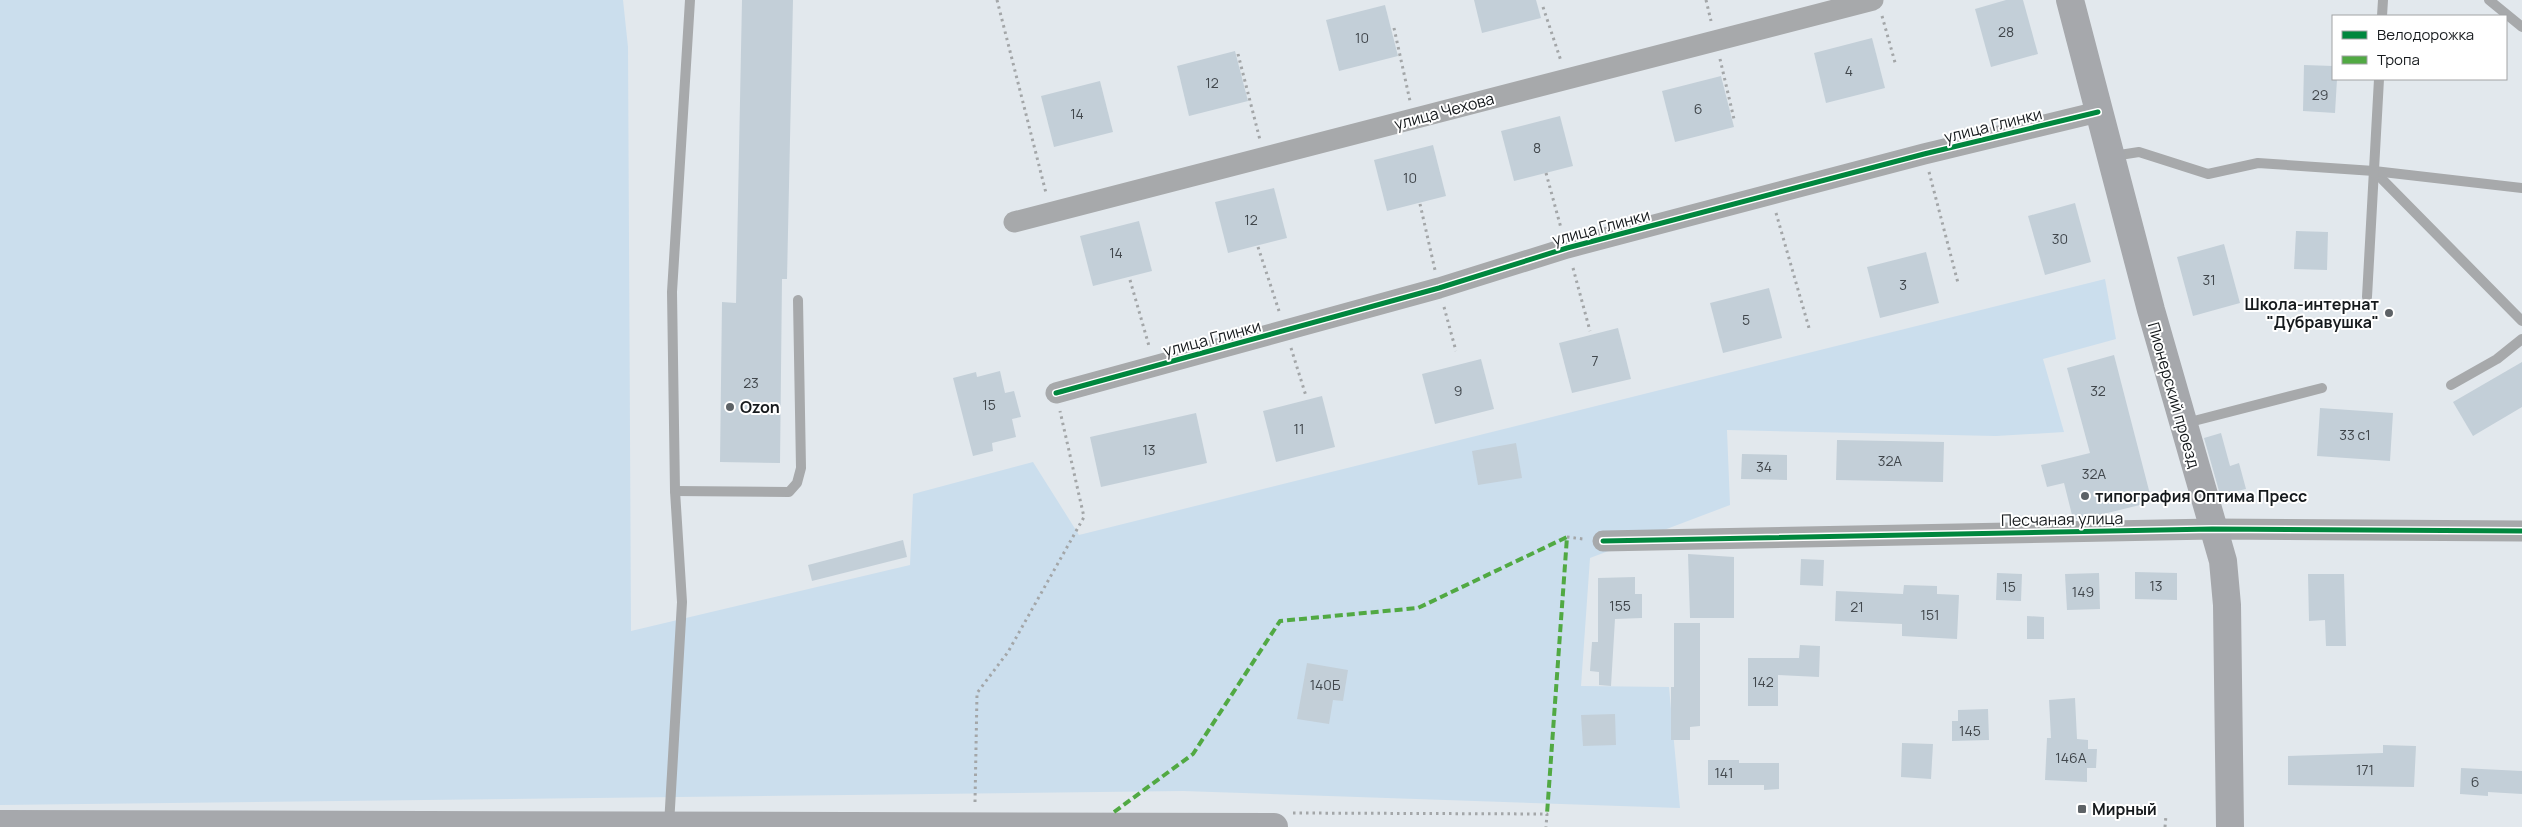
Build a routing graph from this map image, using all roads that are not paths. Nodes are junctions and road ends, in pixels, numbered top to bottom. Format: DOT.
graph roads {
  1 [pos="690,0"];
  2 [pos="2070,0"];
  3 [pos="2383,0"];
  4 [pos="2489,0"];
  5 [pos="1877,5"];
  6 [pos="2382,15"];
  7 [pos="2522,27"];
  8 [pos="2379,80"];
  9 [pos="2098,112"];
  10 [pos="2110,156"];
  11 [pos="2374,171"];
  12 [pos="2522,188"];
  13 [pos="1014,222"];
  14 [pos="2367,297"];
  15 [pos="798,300"];
  16 [pos="2522,321"];
  17 [pos="2522,339"];
  18 [pos="2451,385"];
  19 [pos="2322,388"];
  20 [pos="1056,393"];
  21 [pos="2182,424"];
  22 [pos="675,491"];
  23 [pos="2212,529"];
  24 [pos="2522,531"];
  25 [pos="1603,541"];
  26 [pos="0,824"];
  27 [pos="669,826"];
  28 [pos="930,826"];
  29 [pos="1274,827"];
  30 [pos="2230,827"];
  1 -- 22 [label="lane"];
  2 -- 9 [label="main road, Пионерский проезд"];
  3 -- 6 [label="lane"];
  4 -- 7 [label="lane"];
  5 -- 13 [label="street, улица Чехова"];
  8 -- 11 [label="lane"];
  9 -- 10 [label="main road, Пионерский проезд"];
  9 -- 20 [label="street, улица Глинки"];
  10 -- 11 [label="lane"];
  10 -- 21 [label="main road, Пионерский проезд"];
  11 -- 12 [label="lane"];
  11 -- 14 [label="lane"];
  11 -- 16 [label="lane"];
  15 -- 22 [label="lane"];
  17 -- 18 [label="lane"];
  19 -- 21 [label="lane"];
  21 -- 23 [label="main road, Пионерский проезд"];
  22 -- 27 [label="lane"];
  23 -- 24 [label="street, Песчаная улица"];
  23 -- 25 [label="street, Песчаная улица"];
  23 -- 30 [label="main road, Пионерский проезд"];
  26 -- 27 [label="main road"];
  27 -- 28 [label="main road"];
  28 -- 29 [label="main road"];
}
